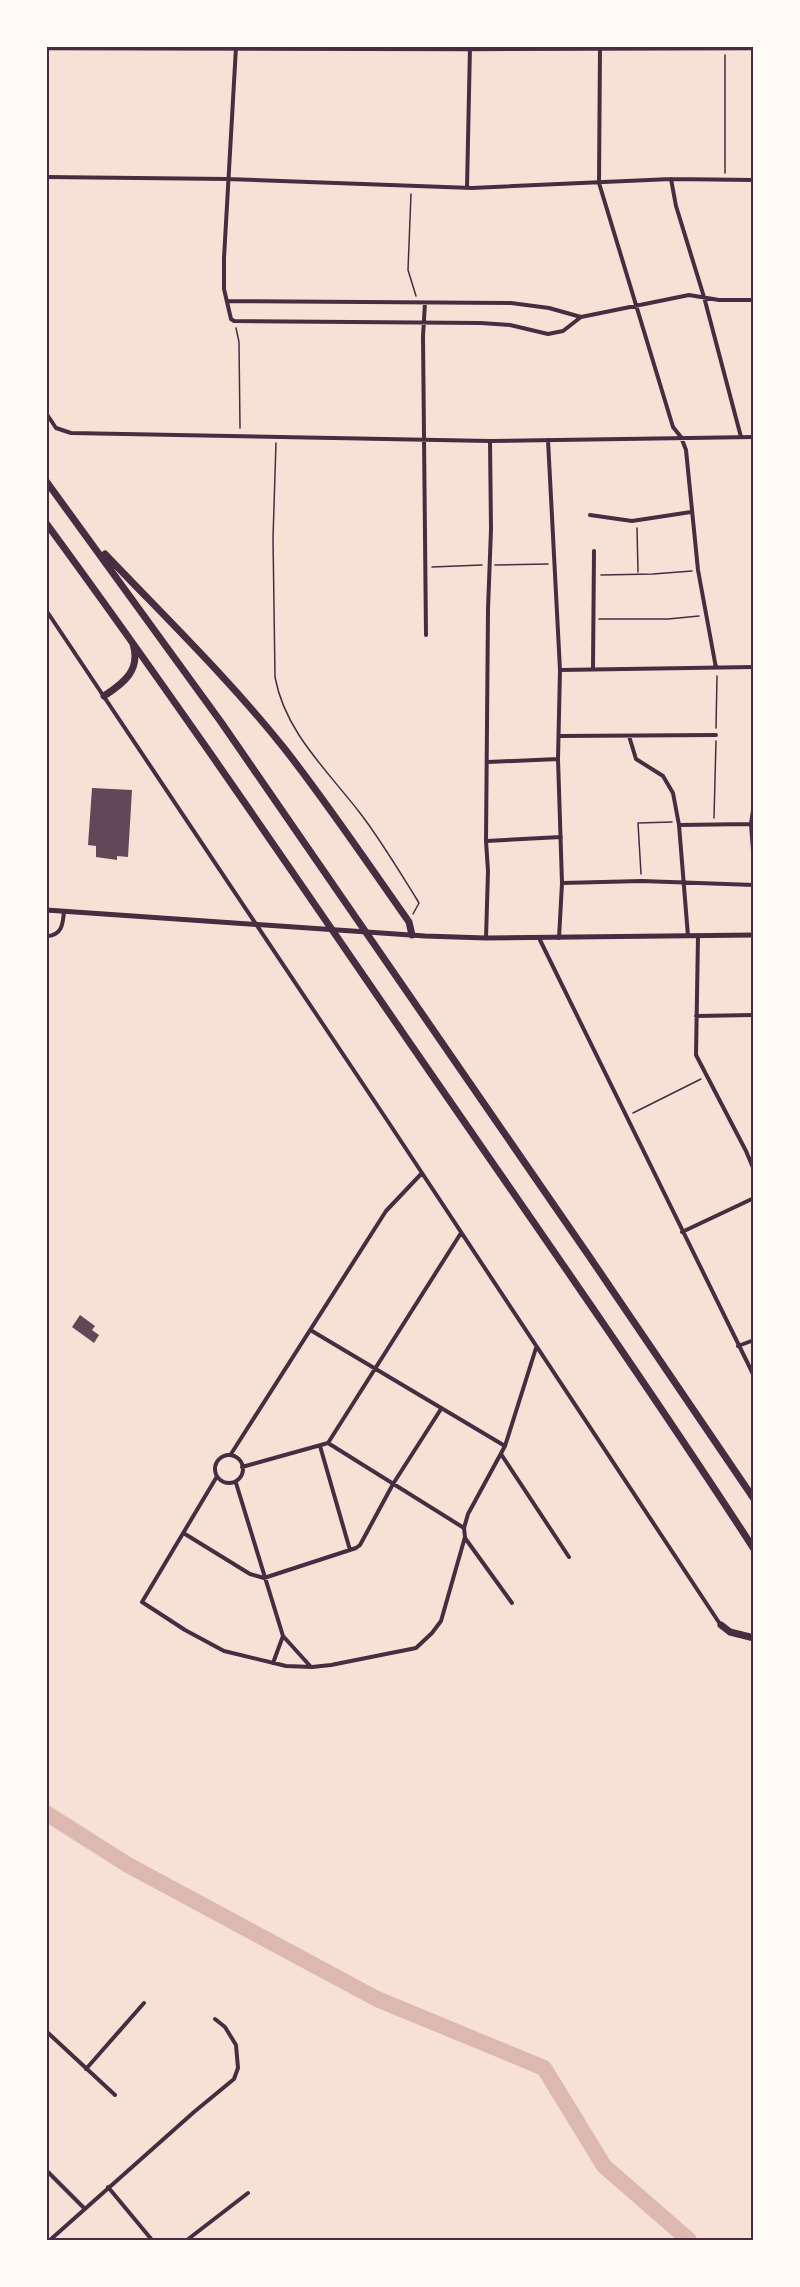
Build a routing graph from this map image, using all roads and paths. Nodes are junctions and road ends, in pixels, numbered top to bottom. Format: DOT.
graph roads {
  1 [pos="236,47"];
  2 [pos="46,48"];
  3 [pos="470,48"];
  4 [pos="600,48"];
  5 [pos="729,48"];
  6 [pos="753,48"];
  7 [pos="46,177"];
  8 [pos="227,178"];
  9 [pos="671,179"];
  10 [pos="725,180"];
  11 [pos="753,180"];
  12 [pos="599,183"];
  13 [pos="411,187"];
  14 [pos="467,188"];
  15 [pos="704,297"];
  16 [pos="753,300"];
  17 [pos="227,301"];
  18 [pos="418,302"];
  19 [pos="425,303"];
  20 [pos="636,306"];
  21 [pos="581,317"];
  22 [pos="234,321"];
  23 [pos="425,321"];
  24 [pos="46,413"];
  25 [pos="240,435"];
  26 [pos="276,436"];
  27 [pos="681,437"];
  28 [pos="741,437"];
  29 [pos="753,437"];
  30 [pos="423,440"];
  31 [pos="548,440"];
  32 [pos="490,441"];
  33 [pos="46,481"];
  34 [pos="691,512"];
  35 [pos="590,515"];
  36 [pos="637,520"];
  37 [pos="46,523"];
  38 [pos="86,535"];
  39 [pos="594,551"];
  40 [pos="698,570"];
  41 [pos="638,573"];
  42 [pos="594,575"];
  43 [pos="46,610"];
  44 [pos="706,615"];
  45 [pos="595,619"];
  46 [pos="426,635"];
  47 [pos="132,639"];
  48 [pos="593,668"];
  49 [pos="716,668"];
  50 [pos="753,668"];
  51 [pos="560,670"];
  52 [pos="104,696"];
  53 [pos="716,735"];
  54 [pos="559,736"];
  55 [pos="629,736"];
  56 [pos="558,759"];
  57 [pos="488,762"];
  58 [pos="753,803"];
  59 [pos="679,823"];
  60 [pos="714,824"];
  61 [pos="751,825"];
  62 [pos="561,837"];
  63 [pos="486,841"];
  64 [pos="753,863"];
  65 [pos="642,881"];
  66 [pos="683,882"];
  67 [pos="562,883"];
  68 [pos="753,885"];
  69 [pos="46,910"];
  70 [pos="64,911"];
  71 [pos="409,922"];
  72 [pos="257,925"];
  73 [pos="412,935"];
  74 [pos="753,935"];
  75 [pos="46,936"];
  76 [pos="688,936"];
  77 [pos="698,936"];
  78 [pos="486,938"];
  79 [pos="539,938"];
  80 [pos="559,938"];
  81 [pos="753,1015"];
  82 [pos="696,1016"];
  83 [pos="708,1076"];
  84 [pos="627,1116"];
  85 [pos="753,1170"];
  86 [pos="422,1173"];
  87 [pos="753,1198"];
  88 [pos="682,1232"];
  89 [pos="461,1233"];
  90 [pos="312,1330"];
  91 [pos="753,1340"];
  92 [pos="738,1346"];
  93 [pos="536,1347"];
  94 [pos="375,1369"];
  95 [pos="753,1376"];
  96 [pos="441,1409"];
  97 [pos="328,1443"];
  98 [pos="320,1446"];
  99 [pos="505,1446"];
  100 [pos="231,1454"];
  101 [pos="501,1454"];
  102 [pos="242,1467"];
  103 [pos="216,1478"];
  104 [pos="236,1483"];
  105 [pos="393,1484"];
  106 [pos="753,1499"];
  107 [pos="464,1528"];
  108 [pos="185,1534"];
  109 [pos="465,1537"];
  110 [pos="753,1549"];
  111 [pos="350,1550"];
  112 [pos="569,1557"];
  113 [pos="264,1578"];
  114 [pos="512,1603"];
  115 [pos="721,1625"];
  116 [pos="283,1636"];
  117 [pos="753,1638"];
  118 [pos="273,1663"];
  119 [pos="312,1667"];
  120 [pos="144,2003"];
  121 [pos="215,2019"];
  122 [pos="46,2031"];
  123 [pos="86,2069"];
  124 [pos="115,2095"];
  125 [pos="46,2170"];
  126 [pos="108,2187"];
  127 [pos="249,2193"];
  128 [pos="85,2209"];
  129 [pos="50,2241"];
  130 [pos="152,2241"];
  131 [pos="187,2241"];
  1 -- 2 [label="street"];
  1 -- 3 [label="street"];
  1 -- 8 [label="street"];
  3 -- 4 [label="street"];
  3 -- 14 [label="street"];
  4 -- 5 [label="street"];
  4 -- 12 [label="street"];
  5 -- 6 [label="street"];
  5 -- 10 [label="path"];
  7 -- 8 [label="street"];
  8 -- 13 [label="street"];
  8 -- 17 [label="street"];
  9 -- 10 [label="street"];
  9 -- 12 [label="street"];
  9 -- 15 [label="street"];
  10 -- 11 [label="street"];
  12 -- 14 [label="street"];
  12 -- 20 [label="street"];
  13 -- 14 [label="street"];
  13 -- 18 [label="path"];
  15 -- 16 [label="street"];
  15 -- 20 [label="street"];
  15 -- 28 [label="street"];
  17 -- 18 [label="street"];
  17 -- 22 [label="street"];
  18 -- 19 [label="street"];
  19 -- 21 [label="street"];
  19 -- 23 [label="street"];
  20 -- 21 [label="street"];
  20 -- 27 [label="street"];
  21 -- 23 [label="street"];
  22 -- 23 [label="street"];
  22 -- 25 [label="path"];
  23 -- 30 [label="street"];
  24 -- 25 [label="street"];
  25 -- 26 [label="street"];
  26 -- 30 [label="street"];
  26 -- 71 [label="path"];
  27 -- 28 [label="street"];
  27 -- 31 [label="street"];
  27 -- 34 [label="street"];
  28 -- 29 [label="street"];
  30 -- 32 [label="street"];
  30 -- 46 [label="street"];
  31 -- 32 [label="street"];
  31 -- 51 [label="street"];
  32 -- 57 [label="street"];
  33 -- 38 [label="highway"];
  34 -- 36 [label="street"];
  34 -- 40 [label="street"];
  35 -- 36 [label="street"];
  36 -- 41 [label="path"];
  37 -- 47 [label="highway"];
  38 -- 71 [label="highway"];
  38 -- 106 [label="highway"];
  39 -- 42 [label="street"];
  40 -- 41 [label="path"];
  40 -- 44 [label="street"];
  41 -- 42 [label="path"];
  42 -- 45 [label="street"];
  43 -- 52 [label="street"];
  44 -- 45 [label="path"];
  44 -- 49 [label="street"];
  45 -- 48 [label="street"];
  47 -- 52 [label="highway"];
  47 -- 110 [label="highway"];
  48 -- 49 [label="street"];
  48 -- 51 [label="street"];
  49 -- 50 [label="street"];
  49 -- 53 [label="path"];
  51 -- 54 [label="street"];
  52 -- 72 [label="street"];
  53 -- 55 [label="street"];
  53 -- 60 [label="path"];
  54 -- 55 [label="street"];
  54 -- 56 [label="street"];
  55 -- 59 [label="street"];
  56 -- 57 [label="street"];
  56 -- 62 [label="street"];
  57 -- 63 [label="street"];
  58 -- 61 [label="street"];
  59 -- 60 [label="street"];
  59 -- 65 [label="path"];
  59 -- 66 [label="street"];
  60 -- 61 [label="street"];
  61 -- 64 [label="street"];
  62 -- 63 [label="street"];
  62 -- 67 [label="street"];
  63 -- 78 [label="street"];
  65 -- 66 [label="street"];
  65 -- 67 [label="street"];
  66 -- 68 [label="street"];
  66 -- 76 [label="street"];
  67 -- 80 [label="street"];
  69 -- 70 [label="main road"];
  70 -- 72 [label="main road"];
  70 -- 75 [label="street"];
  71 -- 73 [label="highway"];
  72 -- 73 [label="main road"];
  72 -- 86 [label="street"];
  73 -- 78 [label="main road"];
  74 -- 77 [label="main road"];
  76 -- 77 [label="main road"];
  76 -- 80 [label="main road"];
  77 -- 82 [label="street"];
  78 -- 79 [label="main road"];
  79 -- 80 [label="main road"];
  79 -- 84 [label="street"];
  81 -- 82 [label="street"];
  82 -- 83 [label="street"];
  83 -- 84 [label="path"];
  83 -- 85 [label="street"];
  84 -- 88 [label="street"];
  86 -- 89 [label="street"];
  86 -- 90 [label="street"];
  87 -- 88 [label="street"];
  88 -- 92 [label="street"];
  89 -- 93 [label="street"];
  89 -- 94 [label="street"];
  90 -- 94 [label="street"];
  90 -- 100 [label="street"];
  91 -- 92 [label="street"];
  92 -- 95 [label="street"];
  93 -- 99 [label="street"];
  93 -- 115 [label="street"];
  94 -- 96 [label="street"];
  94 -- 97 [label="street"];
  96 -- 99 [label="street"];
  96 -- 105 [label="street"];
  97 -- 98 [label="street"];
  97 -- 105 [label="street"];
  98 -- 102 [label="street"];
  98 -- 111 [label="street"];
  99 -- 101 [label="street"];
  100 -- 102 [label="street"];
  100 -- 103 [label="street"];
  101 -- 107 [label="street"];
  101 -- 112 [label="street"];
  102 -- 104 [label="street"];
  103 -- 104 [label="street"];
  103 -- 108 [label="street"];
  104 -- 113 [label="street"];
  105 -- 107 [label="street"];
  105 -- 111 [label="street"];
  107 -- 109 [label="street"];
  108 -- 113 [label="street"];
  108 -- 118 [label="street"];
  109 -- 114 [label="street"];
  109 -- 119 [label="street"];
  111 -- 113 [label="street"];
  113 -- 116 [label="street"];
  115 -- 117 [label="highway"];
  116 -- 118 [label="street"];
  116 -- 119 [label="street"];
  118 -- 119 [label="street"];
  120 -- 123 [label="street"];
  121 -- 126 [label="street"];
  122 -- 123 [label="street"];
  123 -- 124 [label="street"];
  125 -- 128 [label="street"];
  126 -- 128 [label="street"];
  126 -- 130 [label="street"];
  127 -- 131 [label="street"];
  128 -- 129 [label="street"];
}
